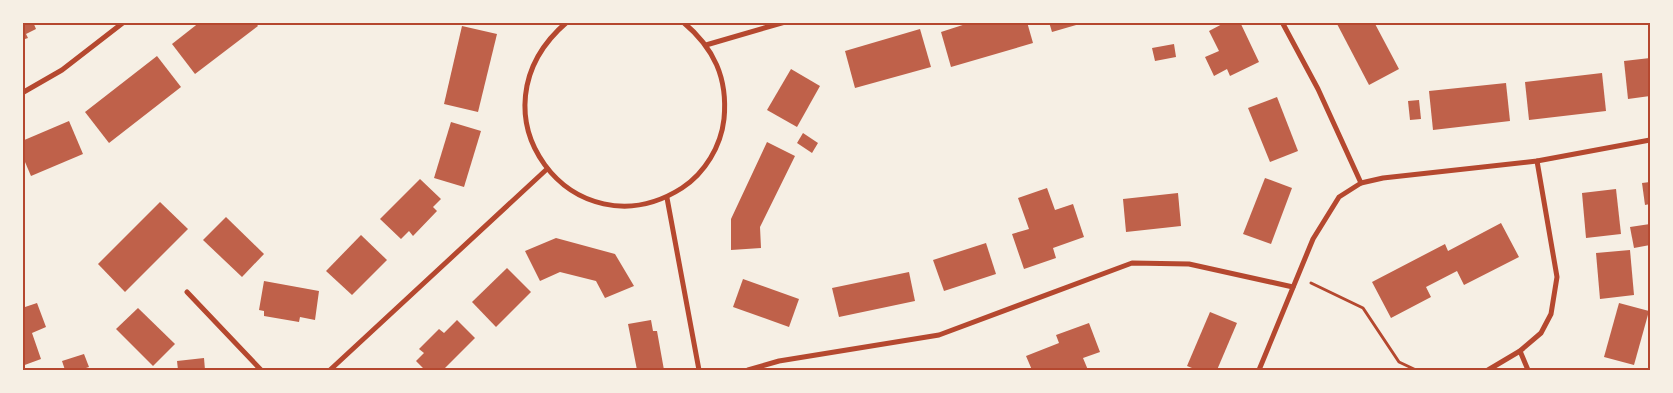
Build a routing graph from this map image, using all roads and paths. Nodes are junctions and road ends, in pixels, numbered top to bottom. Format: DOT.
graph roads {
  1 [pos="124,22"];
  2 [pos="567,22"];
  3 [pos="682,22"];
  4 [pos="785,22"];
  5 [pos="1282,22"];
  6 [pos="706,46"];
  7 [pos="22,93"];
  8 [pos="1650,140"];
  9 [pos="1537,161"];
  10 [pos="547,169"];
  11 [pos="1361,183"];
  12 [pos="666,198"];
  13 [pos="1298,277"];
  14 [pos="1293,287"];
  15 [pos="186,292"];
  16 [pos="1520,351"];
  17 [pos="261,370"];
  18 [pos="330,370"];
  19 [pos="699,370"];
  20 [pos="748,370"];
  21 [pos="1259,370"];
  22 [pos="1416,370"];
  23 [pos="1488,370"];
  24 [pos="1528,370"];
  1 -- 7 [label="street"];
  2 -- 10 [label="street"];
  3 -- 6 [label="street"];
  4 -- 6 [label="street"];
  5 -- 11 [label="street"];
  6 -- 12 [label="street"];
  8 -- 9 [label="street"];
  9 -- 11 [label="street"];
  9 -- 16 [label="street"];
  10 -- 12 [label="street"];
  10 -- 18 [label="street"];
  11 -- 13 [label="street"];
  12 -- 19 [label="street"];
  13 -- 14 [label="street"];
  13 -- 22 [label="path"];
  14 -- 20 [label="street"];
  14 -- 21 [label="street"];
  15 -- 17 [label="street"];
  16 -- 23 [label="street"];
  16 -- 24 [label="street"];
}
